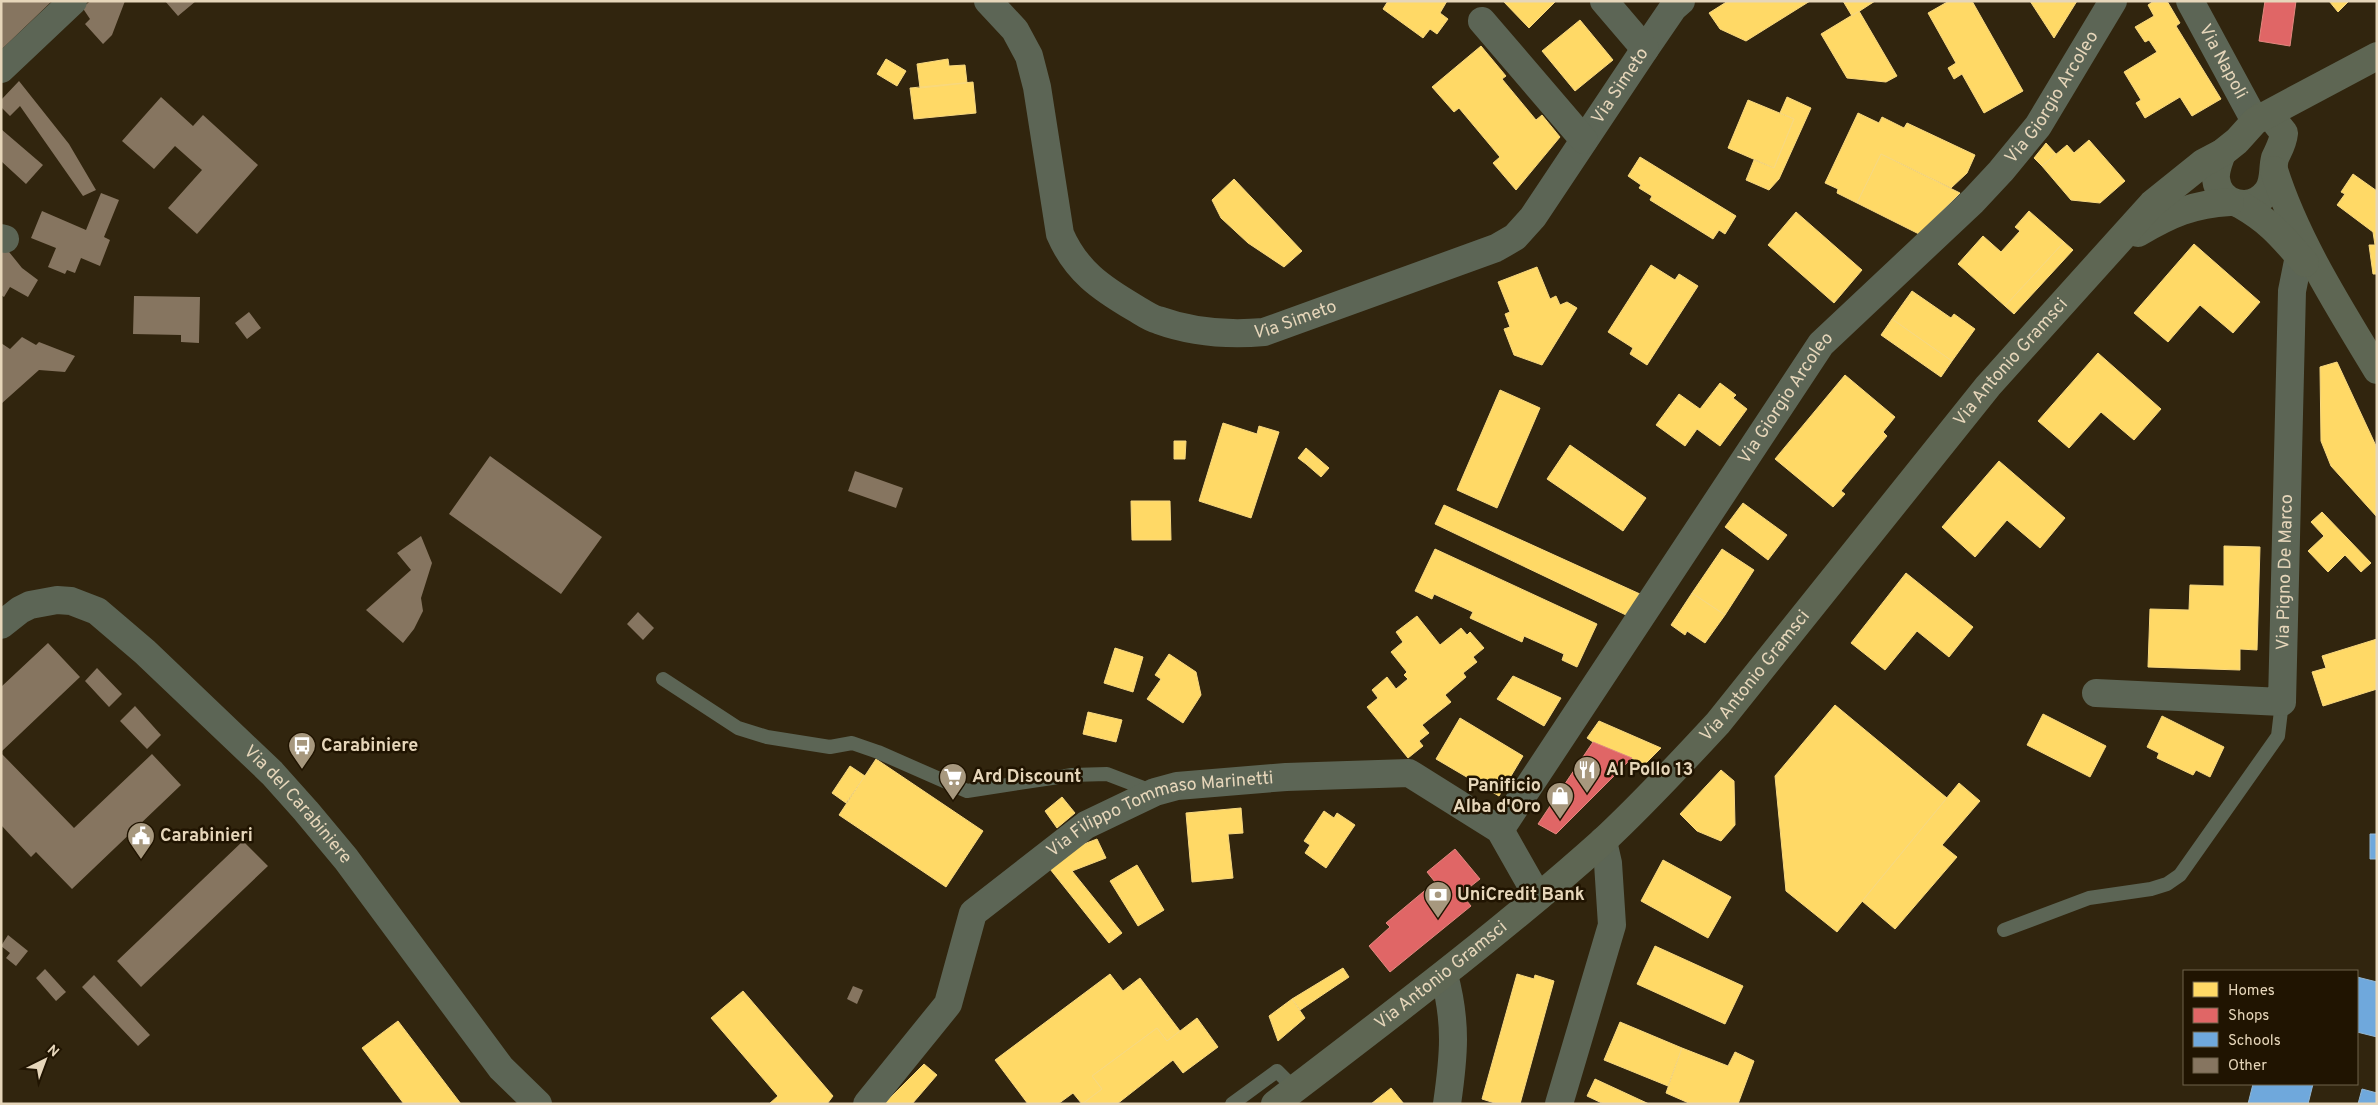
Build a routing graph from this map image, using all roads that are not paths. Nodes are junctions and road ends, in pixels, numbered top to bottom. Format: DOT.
graph roads {
  1 [pos="73,1"];
  2 [pos="988,1"];
  3 [pos="1604,1"];
  4 [pos="1681,1"];
  5 [pos="2113,1"];
  6 [pos="2190,1"];
  7 [pos="1482,20"];
  8 [pos="1645,49"];
  9 [pos="2377,56"];
  10 [pos="2352,68"];
  11 [pos="1,69"];
  12 [pos="2259,118"];
  13 [pos="1584,140"];
  14 [pos="2283,142"];
  15 [pos="2222,154"];
  16 [pos="2274,170"];
  17 [pos="2236,204"];
  18 [pos="2109,250"];
  19 [pos="2298,256"];
  20 [pos="2329,290"];
  21 [pos="2377,370"];
  22 [pos="1,625"];
  23 [pos="663,679"];
  24 [pos="2096,693"];
  25 [pos="2282,702"];
  26 [pos="1155,792"];
  27 [pos="1500,830"];
  28 [pos="1603,841"];
  29 [pos="1538,897"];
  30 [pos="2004,930"];
  31 [pos="1444,975"];
  32 [pos="1285,1096"];
  33 [pos="538,1104"];
  34 [pos="867,1104"];
  35 [pos="1232,1104"];
  36 [pos="1447,1104"];
  37 [pos="1560,1104"];
  1 -- 11 [label="street"];
  2 -- 13 [label="street, Via Simeto"];
  3 -- 8 [label="street"];
  4 -- 8 [label="street, Via Simeto"];
  5 -- 27 [label="street, Via Giorgio Arcoleo"];
  6 -- 12 [label="street, Via Napoli"];
  7 -- 13 [label="street"];
  8 -- 13 [label="street, Via Simeto"];
  9 -- 10 [label="main road"];
  10 -- 12 [label="main road, Via Antonio Gramsci"];
  10 -- 14 [label="main road"];
  12 -- 14 [label="main road"];
  12 -- 15 [label="main road, Via Antonio Gramsci"];
  14 -- 16 [label="main road"];
  15 -- 17 [label="main road"];
  15 -- 18 [label="main road, Via Antonio Gramsci"];
  16 -- 17 [label="main road"];
  16 -- 20 [label="main road"];
  17 -- 18 [label="main road"];
  17 -- 19 [label="main road"];
  18 -- 28 [label="main road, Via Antonio Gramsci"];
  19 -- 20 [label="main road"];
  19 -- 25 [label="street, Via Pigno De Marco"];
  20 -- 21 [label="main road"];
  22 -- 33 [label="street, Via del Carabiniere"];
  23 -- 26 [label="lane"];
  24 -- 25 [label="street"];
  25 -- 30 [label="lane"];
  26 -- 27 [label="street, Via Filippo Tommaso Marinetti"];
  26 -- 34 [label="street, Via Filippo Tommaso Marinetti"];
  27 -- 29 [label="street, Via Filippo Tommaso Marinetti"];
  28 -- 29 [label="main road, Via Antonio Gramsci"];
  28 -- 37 [label="street"];
  29 -- 31 [label="main road, Via Antonio Gramsci"];
  31 -- 32 [label="main road, Via Antonio Gramsci"];
  31 -- 36 [label="street"];
  32 -- 35 [label="lane"];
}
